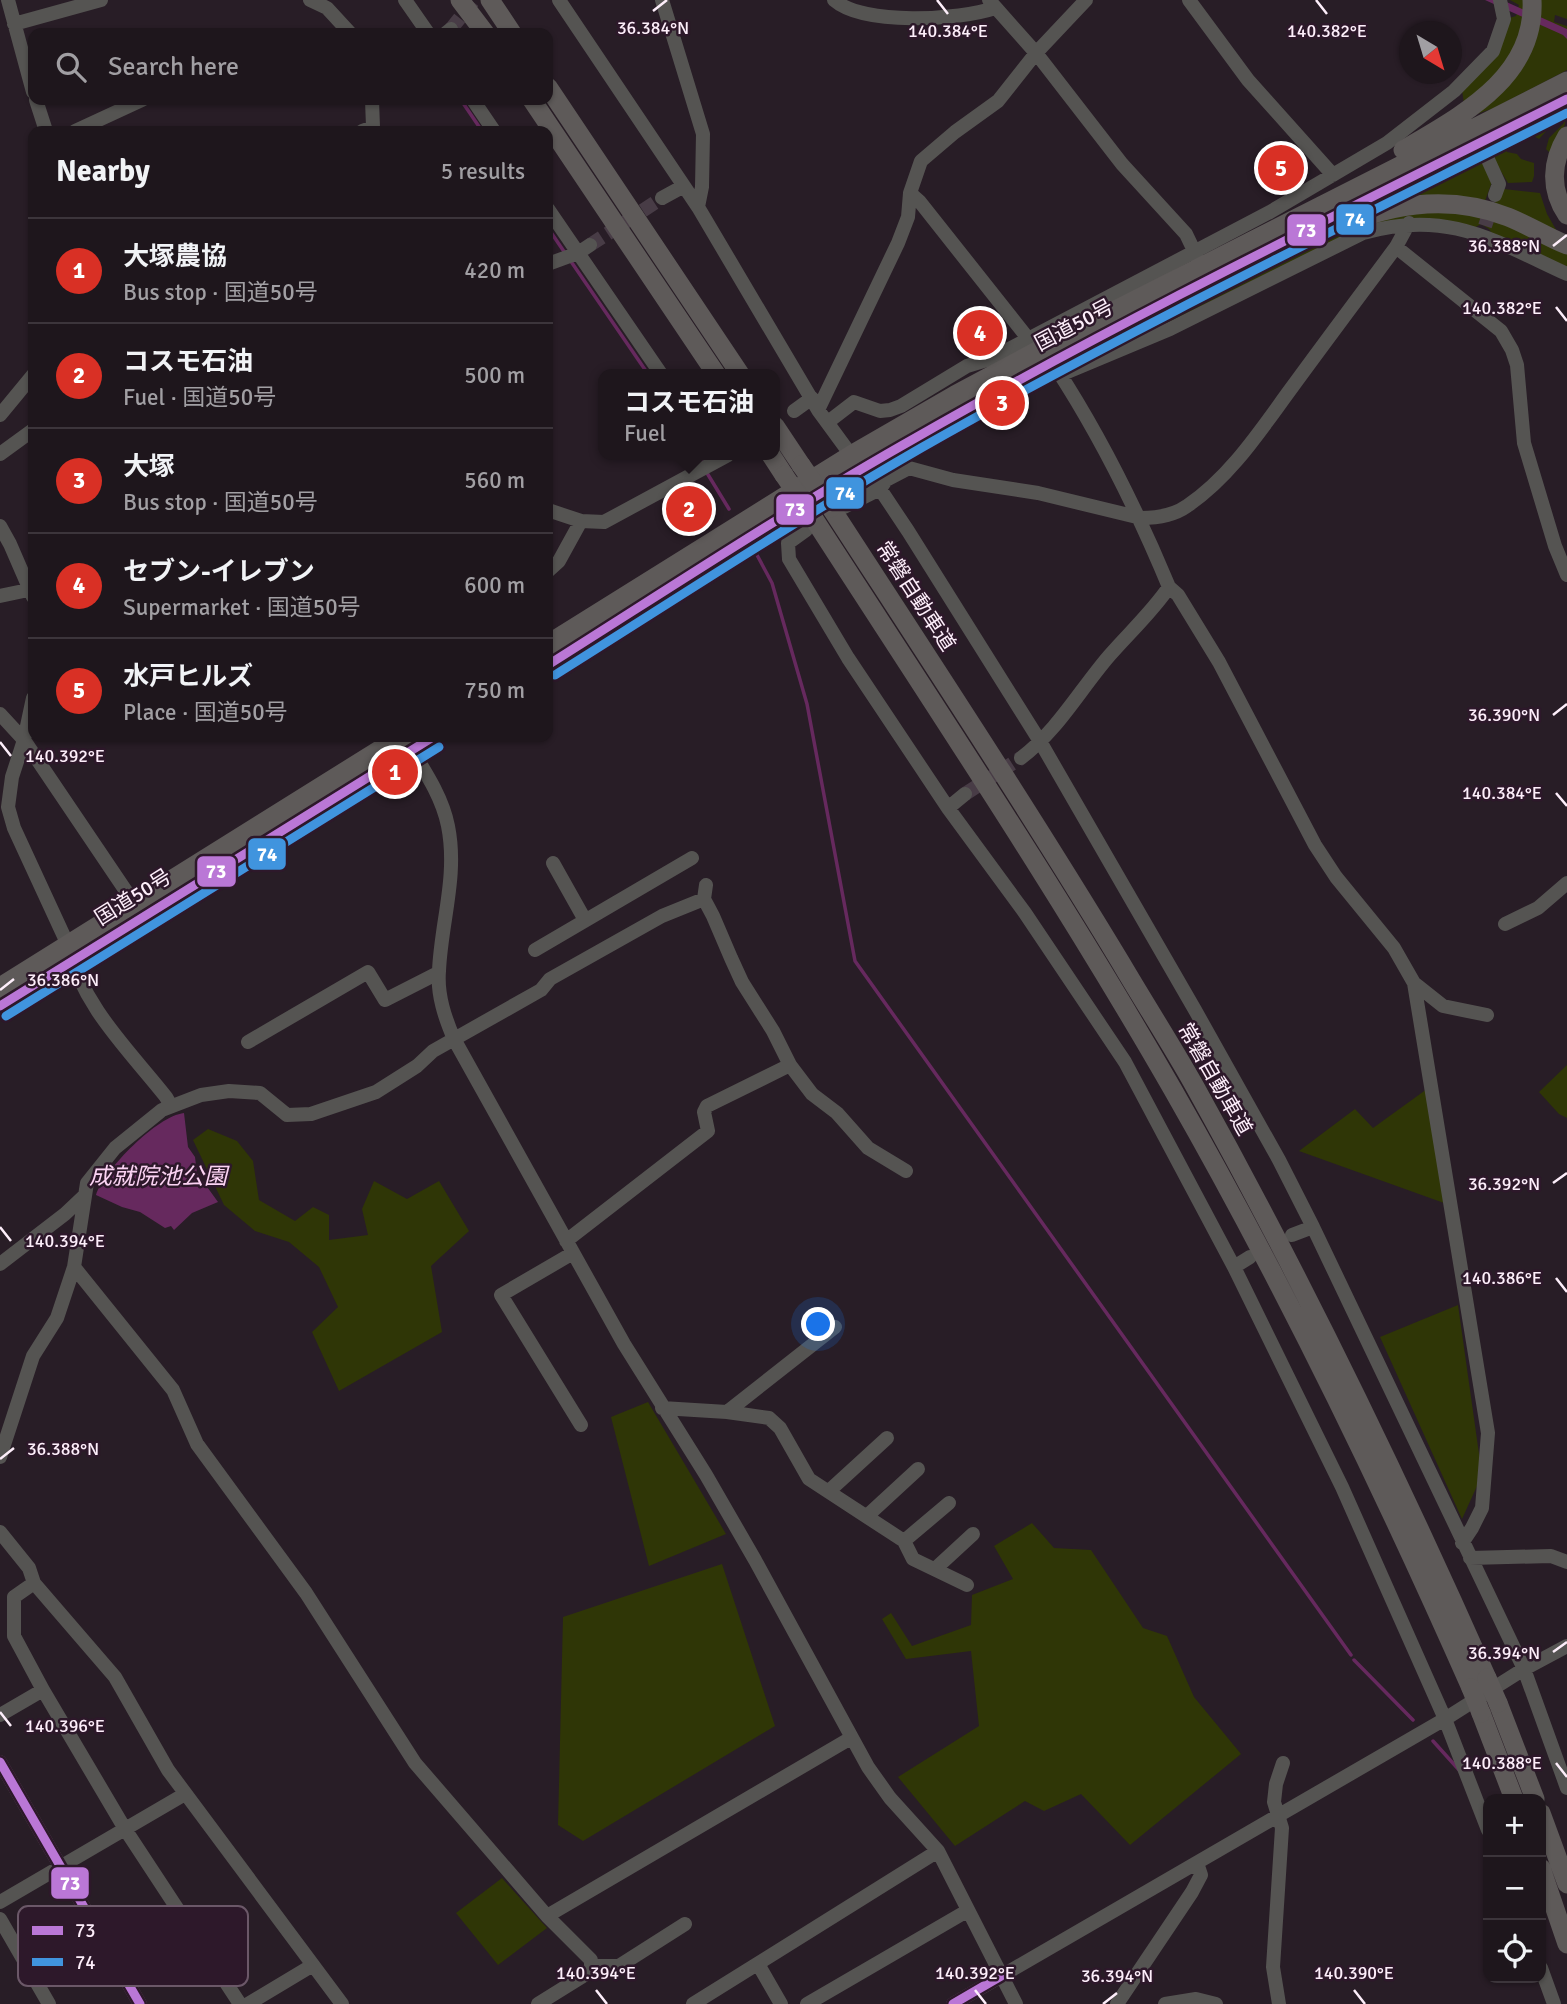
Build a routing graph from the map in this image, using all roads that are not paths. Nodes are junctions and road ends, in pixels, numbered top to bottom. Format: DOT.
graph roads {
  1 [pos="8,0"];
  2 [pos="101,0"];
  3 [pos="310,0"];
  4 [pos="405,0"];
  5 [pos="460,0"];
  6 [pos="466,0"];
  7 [pos="490,0"];
  8 [pos="503,0"];
  9 [pos="559,0"];
  10 [pos="662,0"];
  11 [pos="834,0"];
  12 [pos="1086,0"];
  13 [pos="1189,0"];
  14 [pos="1500,0"];
  15 [pos="1532,0"];
  16 [pos="992,4"];
  17 [pos="14,24"];
  18 [pos="345,28"];
  19 [pos="425,28"];
  20 [pos="482,28"];
  21 [pos="483,28"];
  22 [pos="509,28"];
  23 [pos="520,28"];
  24 [pos="1036,53"];
  25 [pos="28,74"];
  26 [pos="553,81"];
  27 [pos="1567,81"];
  28 [pos="1454,91"];
  29 [pos="553,94"];
  30 [pos="1567,99"];
  31 [pos="38,105"];
  32 [pos="131,105"];
  33 [pos="372,105"];
  34 [pos="476,105"];
  35 [pos="535,105"];
  36 [pos="1461,106"];
  37 [pos="44,126"];
  38 [pos="86,126"];
  39 [pos="370,126"];
  40 [pos="491,126"];
  41 [pos="549,126"];
  42 [pos="553,131"];
  43 [pos="1567,136"];
  44 [pos="1485,153"];
  45 [pos="1333,175"];
  46 [pos="684,186"];
  47 [pos="910,193"];
  48 [pos="1495,195"];
  49 [pos="662,198"];
  50 [pos="698,207"];
  51 [pos="553,215"];
  52 [pos="1567,215"];
  53 [pos="1296,218"];
  54 [pos="1409,223"];
  55 [pos="1567,244"];
  56 [pos="1396,247"];
  57 [pos="584,249"];
  58 [pos="1198,259"];
  59 [pos="553,262"];
  60 [pos="667,265"];
  61 [pos="1567,274"];
  62 [pos="1162,305"];
  63 [pos="1032,345"];
  64 [pos="657,369"];
  65 [pos="713,369"];
  66 [pos="737,369"];
  67 [pos="1056,369"];
  68 [pos="28,381"];
  69 [pos="815,404"];
  70 [pos="794,411"];
  71 [pos="0,415"];
  72 [pos="828,422"];
  73 [pos="28,434"];
  74 [pos="780,438"];
  75 [pos="0,454"];
  76 [pos="716,460"];
  77 [pos="778,460"];
  78 [pos="857,462"];
  79 [pos="793,470"];
  80 [pos="880,489"];
  81 [pos="837,507"];
  82 [pos="553,512"];
  83 [pos="1141,518"];
  84 [pos="581,521"];
  85 [pos="810,525"];
  86 [pos="0,526"];
  87 [pos="553,566"];
  88 [pos="1567,575"];
  89 [pos="28,583"];
  90 [pos="1169,586"];
  91 [pos="28,592"];
  92 [pos="0,596"];
  93 [pos="553,641"];
  94 [pos="553,662"];
  95 [pos="0,714"];
  96 [pos="28,721"];
  97 [pos="24,740"];
  98 [pos="403,742"];
  99 [pos="403,742"];
  100 [pos="406,742"];
  101 [pos="1041,743"];
  102 [pos="1021,758"];
  103 [pos="965,794"];
  104 [pos="948,808"];
  105 [pos="692,858"];
  106 [pos="553,863"];
  107 [pos="1567,883"];
  108 [pos="134,904"];
  109 [pos="585,920"];
  110 [pos="1505,924"];
  111 [pos="535,950"];
  112 [pos="70,953"];
  113 [pos="438,974"];
  114 [pos="1414,983"];
  115 [pos="0,987"];
  116 [pos="0,1006"];
  117 [pos="1487,1015"];
  118 [pos="454,1039"];
  119 [pos="248,1042"];
  120 [pos="790,1065"];
  121 [pos="171,1106"];
  122 [pos="906,1171"];
  123 [pos="83,1197"];
  124 [pos="1313,1227"];
  125 [pos="1292,1235"];
  126 [pos="569,1247"];
  127 [pos="1250,1257"];
  128 [pos="0,1264"];
  129 [pos="74,1267"];
  130 [pos="1234,1267"];
  131 [pos="835,1326"];
  132 [pos="662,1408"];
  133 [pos="727,1412"];
  134 [pos="580,1425"];
  135 [pos="887,1438"];
  136 [pos="0,1457"];
  137 [pos="918,1469"];
  138 [pos="829,1491"];
  139 [pos="949,1503"];
  140 [pos="867,1516"];
  141 [pos="0,1532"];
  142 [pos="974,1534"];
  143 [pos="904,1541"];
  144 [pos="1462,1543"];
  145 [pos="1471,1558"];
  146 [pos="1567,1562"];
  147 [pos="935,1569"];
  148 [pos="34,1583"];
  149 [pos="967,1585"];
  150 [pos="1567,1646"];
  151 [pos="1524,1670"];
  152 [pos="1479,1683"];
  153 [pos="43,1690"];
  154 [pos="1489,1708"];
  155 [pos="0,1715"];
  156 [pos="1445,1719"];
  157 [pos="851,1738"];
  158 [pos="0,1762"];
  159 [pos="1283,1763"];
  160 [pos="1567,1787"];
  161 [pos="185,1794"];
  162 [pos="1513,1794"];
  163 [pos="1532,1794"];
  164 [pos="1277,1816"];
  165 [pos="1483,1817"];
  166 [pos="1546,1827"];
  167 [pos="125,1829"];
  168 [pos="939,1851"];
  169 [pos="1197,1863"];
  170 [pos="61,1866"];
  171 [pos="1546,1883"];
  172 [pos="1567,1884"];
  173 [pos="0,1902"];
  174 [pos="84,1906"];
  175 [pos="176,1906"];
  176 [pos="967,1911"];
  177 [pos="547,1916"];
  178 [pos="0,1919"];
  179 [pos="685,1924"];
  180 [pos="1567,1944"];
  181 [pos="18,1950"];
  182 [pos="758,1964"];
  183 [pos="313,1965"];
  184 [pos="591,1966"];
  185 [pos="1001,1976"];
  186 [pos="1546,1982"];
  187 [pos="39,1986"];
  188 [pos="130,1986"];
  189 [pos="228,1986"];
  190 [pos="545,2002"];
  191 [pos="1185,2002"];
  192 [pos="49,2004"];
  193 [pos="140,2004"];
  194 [pos="240,2004"];
  195 [pos="248,2004"];
  196 [pos="342,2004"];
  197 [pos="693,2004"];
  198 [pos="781,2004"];
  199 [pos="807,2004"];
  200 [pos="953,2004"];
  201 [pos="1016,2004"];
  202 [pos="1117,2004"];
  203 [pos="1165,2004"];
  204 [pos="1216,2004"];
  205 [pos="1279,2004"];
  206 [pos="1554,2004"];
  1 -- 17 [label="street"];
  2 -- 17 [label="street"];
  3 -- 18 [label="street"];
  4 -- 19 [label="street"];
  5 -- 20 [label="highway"];
  6 -- 21 [label="highway"];
  7 -- 22 [label="highway"];
  8 -- 23 [label="highway"];
  9 -- 46 [label="street"];
  10 -- 50 [label="street"];
  11 -- 16 [label="street"];
  12 -- 24 [label="street"];
  13 -- 45 [label="street"];
  14 -- 28 [label="street"];
  15 -- 53 [label="highway"];
  16 -- 24 [label="street"];
  17 -- 25 [label="street"];
  24 -- 47 [label="street"];
  24 -- 58 [label="street"];
  26 -- 60 [label="highway"];
  27 -- 53 [label="highway, 国道50号"];
  28 -- 36 [label="street"];
  28 -- 45 [label="street"];
  29 -- 60 [label="highway"];
  30 -- 62 [label="highway, 国道50号"];
  31 -- 37 [label="street"];
  32 -- 38 [label="street"];
  33 -- 39 [label="street"];
  34 -- 40 [label="street"];
  35 -- 41 [label="highway"];
  42 -- 65 [label="highway"];
  43 -- 52 [label="highway"];
  44 -- 48 [label="street"];
  45 -- 58 [label="street"];
  46 -- 49 [label="street"];
  46 -- 50 [label="street"];
  47 -- 63 [label="street"];
  47 -- 69 [label="street"];
  50 -- 69 [label="street"];
  51 -- 57 [label="street"];
  53 -- 58 [label="highway, 国道50号"];
  54 -- 56 [label="street"];
  54 -- 61 [label="street"];
  54 -- 67 [label="street"];
  55 -- 62 [label="highway"];
  56 -- 83 [label="street"];
  56 -- 88 [label="street"];
  57 -- 59 [label="street"];
  57 -- 64 [label="street"];
  58 -- 63 [label="highway, 国道50号"];
  60 -- 66 [label="highway"];
  62 -- 67 [label="highway, 国道50号"];
  63 -- 72 [label="street"];
  63 -- 78 [label="highway, 国道50号"];
  67 -- 78 [label="highway, 国道50号"];
  67 -- 83 [label="street"];
  68 -- 71 [label="street"];
  69 -- 70 [label="street"];
  69 -- 72 [label="street"];
  72 -- 78 [label="street"];
  73 -- 75 [label="street"];
  74 -- 79 [label="highway, 常磐自動車道"];
  76 -- 84 [label="street"];
  77 -- 79 [label="highway, 常磐自動車道"];
  78 -- 80 [label="street"];
  78 -- 93 [label="highway, 国道50号"];
  78 -- 94 [label="highway, 国道50号"];
  79 -- 81 [label="highway, 常磐自動車道, bridge"];
  79 -- 85 [label="highway, 常磐自動車道, bridge"];
  80 -- 81 [label="street"];
  80 -- 83 [label="street"];
  80 -- 101 [label="street"];
  81 -- 152 [label="highway, 常磐自動車道"];
  82 -- 84 [label="street"];
  83 -- 90 [label="street"];
  84 -- 87 [label="street"];
  85 -- 104 [label="street"];
  85 -- 152 [label="highway, 常磐自動車道"];
  86 -- 89 [label="street"];
  90 -- 101 [label="street"];
  90 -- 114 [label="street"];
  91 -- 92 [label="street"];
  95 -- 97 [label="street"];
  96 -- 97 [label="street"];
  97 -- 108 [label="street"];
  97 -- 112 [label="street"];
  98 -- 108 [label="highway, 国道50号"];
  99 -- 112 [label="highway, 国道50号"];
  100 -- 113 [label="street"];
  101 -- 102 [label="street"];
  101 -- 124 [label="street"];
  103 -- 104 [label="street"];
  104 -- 130 [label="street"];
  105 -- 109 [label="street"];
  106 -- 109 [label="street"];
  107 -- 110 [label="street"];
  108 -- 112 [label="highway, 国道50号"];
  109 -- 111 [label="street"];
  112 -- 115 [label="highway, 国道50号"];
  112 -- 116 [label="highway, 国道50号"];
  112 -- 121 [label="street"];
  113 -- 118 [label="street"];
  113 -- 119 [label="street"];
  114 -- 117 [label="street"];
  114 -- 144 [label="street"];
  118 -- 120 [label="street"];
  118 -- 121 [label="street"];
  118 -- 126 [label="street"];
  120 -- 122 [label="street"];
  120 -- 126 [label="street"];
  121 -- 123 [label="street"];
  123 -- 128 [label="street"];
  123 -- 129 [label="street"];
  124 -- 125 [label="street"];
  124 -- 144 [label="street"];
  126 -- 132 [label="street"];
  126 -- 134 [label="street"];
  127 -- 130 [label="street"];
  129 -- 136 [label="street"];
  129 -- 177 [label="street"];
  130 -- 156 [label="street"];
  131 -- 133 [label="street"];
  132 -- 133 [label="street"];
  132 -- 157 [label="street"];
  133 -- 138 [label="street"];
  135 -- 138 [label="street"];
  137 -- 140 [label="street"];
  138 -- 140 [label="street"];
  139 -- 143 [label="street"];
  140 -- 143 [label="street"];
  141 -- 148 [label="street"];
  142 -- 147 [label="street"];
  143 -- 147 [label="street"];
  144 -- 145 [label="street"];
  145 -- 146 [label="street"];
  145 -- 151 [label="street"];
  147 -- 149 [label="street"];
  148 -- 153 [label="street"];
  148 -- 161 [label="street"];
  150 -- 151 [label="street"];
  151 -- 156 [label="street"];
  151 -- 160 [label="street"];
  152 -- 154 [label="highway, 常磐自動車道, bridge"];
  153 -- 155 [label="street"];
  153 -- 167 [label="street"];
  154 -- 162 [label="highway, 常磐自動車道"];
  154 -- 163 [label="highway, 常磐自動車道"];
  156 -- 164 [label="street"];
  156 -- 165 [label="street"];
  157 -- 168 [label="street"];
  157 -- 177 [label="street"];
  158 -- 170 [label="street"];
  159 -- 164 [label="street"];
  161 -- 167 [label="street"];
  161 -- 183 [label="street"];
  164 -- 169 [label="street"];
  164 -- 205 [label="street"];
  166 -- 172 [label="highway"];
  167 -- 170 [label="street"];
  167 -- 175 [label="street"];
  168 -- 176 [label="street"];
  168 -- 182 [label="street"];
  169 -- 185 [label="street"];
  169 -- 202 [label="street"];
  170 -- 173 [label="street"];
  170 -- 174 [label="street"];
  171 -- 180 [label="highway"];
  176 -- 185 [label="street"];
  176 -- 199 [label="street"];
  177 -- 184 [label="street"];
  178 -- 181 [label="street"];
  179 -- 184 [label="street"];
  182 -- 197 [label="street"];
  182 -- 198 [label="street"];
  183 -- 195 [label="street"];
  183 -- 196 [label="street"];
  184 -- 190 [label="street"];
  185 -- 200 [label="street"];
  185 -- 201 [label="street"];
  186 -- 206 [label="street"];
  187 -- 192 [label="street"];
  188 -- 193 [label="street"];
  189 -- 194 [label="street"];
  191 -- 203 [label="street"];
  191 -- 204 [label="street"];
}
